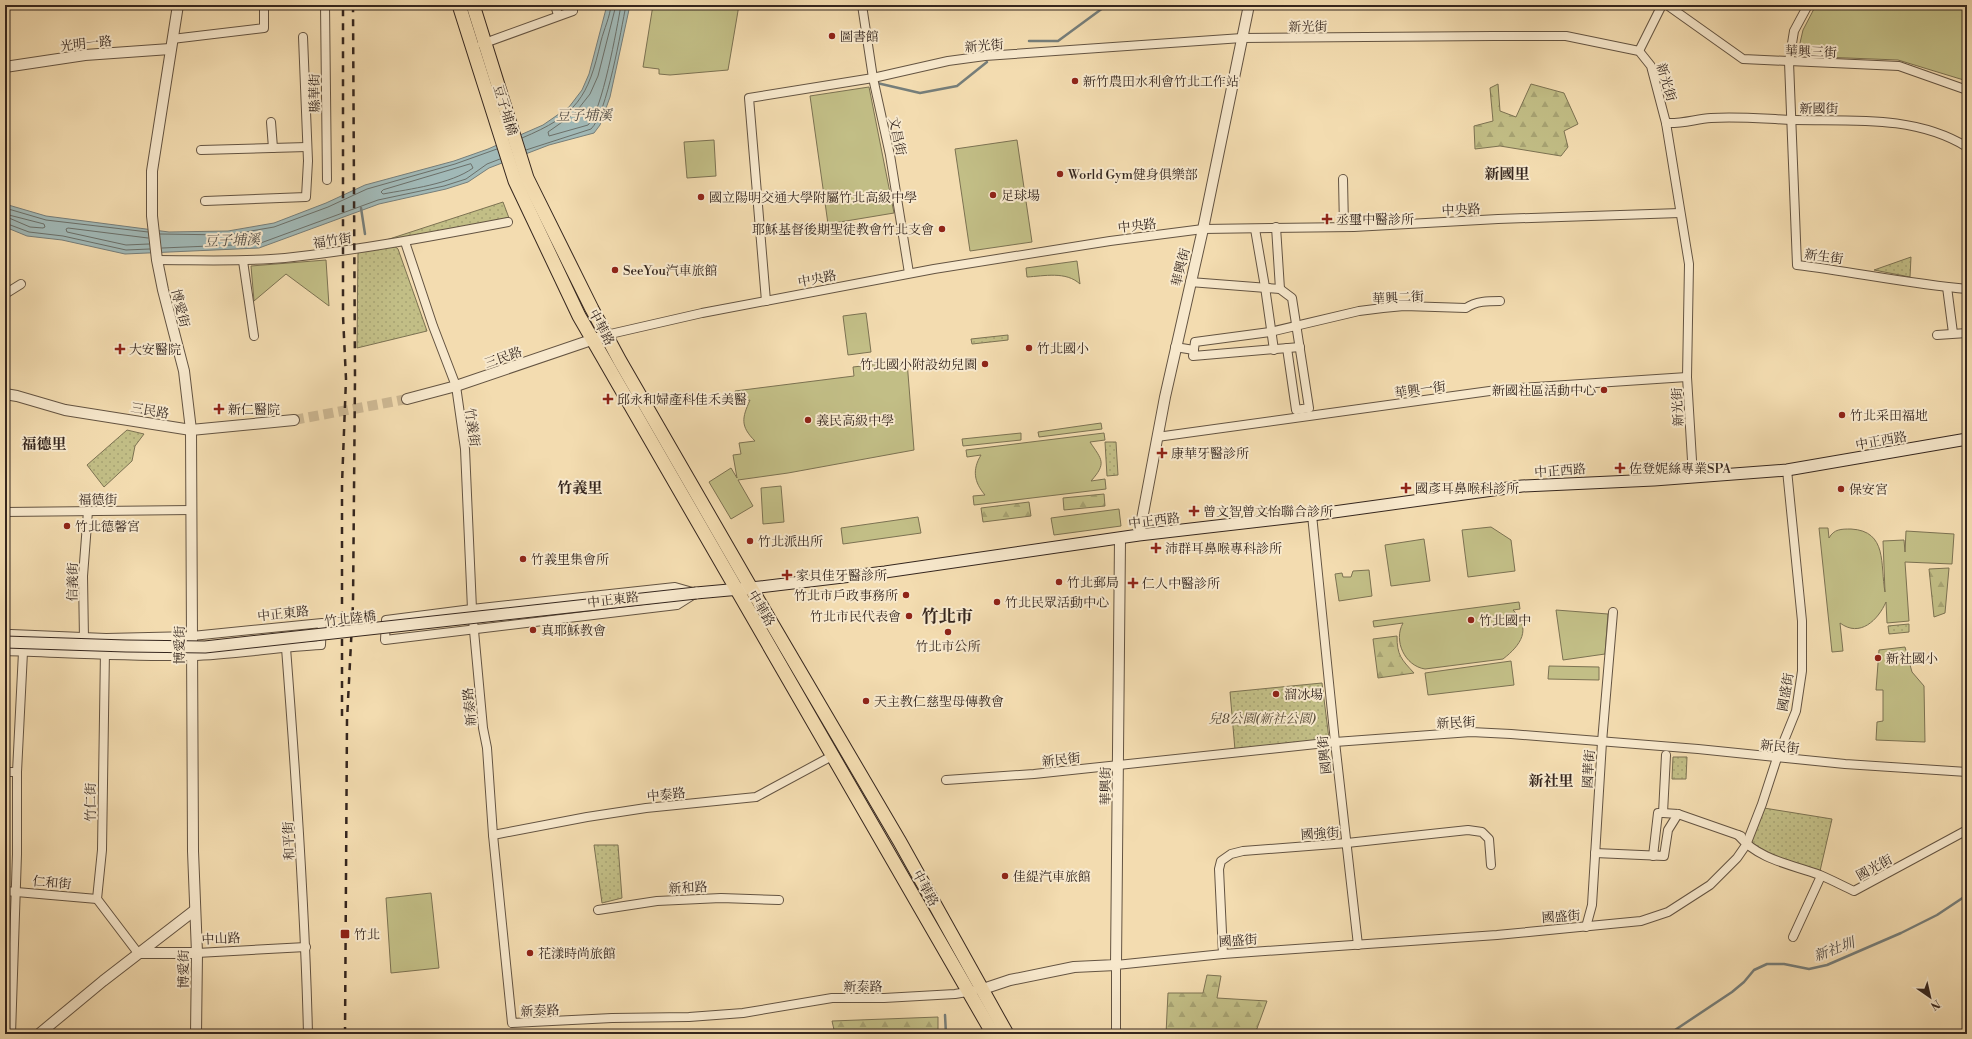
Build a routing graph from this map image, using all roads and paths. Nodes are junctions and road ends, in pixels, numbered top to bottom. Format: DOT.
graph roads {
  1 [pos="178,5"];
  2 [pos="264,5"];
  3 [pos="325,5"];
  4 [pos="459,5"];
  5 [pos="473,5"];
  6 [pos="555,5"];
  7 [pos="862,5"];
  8 [pos="1248,5"];
  9 [pos="1662,5"];
  10 [pos="1667,5"];
  11 [pos="1808,5"];
  12 [pos="573,11"];
  13 [pos="558,15"];
  14 [pos="303,37"];
  15 [pos="1242,38"];
  16 [pos="171,44"];
  17 [pos="479,46"];
  18 [pos="1639,50"];
  19 [pos="1789,62"];
  20 [pos="5,67"];
  21 [pos="873,78"];
  22 [pos="1967,90"];
  23 [pos="1792,120"];
  24 [pos="271,122"];
  25 [pos="1666,123"];
  26 [pos="307,147"];
  27 [pos="1967,147"];
  28 [pos="273,148"];
  29 [pos="201,150"];
  30 [pos="1343,179"];
  31 [pos="327,180"];
  32 [pos="521,180"];
  33 [pos="205,202"];
  34 [pos="1680,213"];
  35 [pos="508,222"];
  36 [pos="1276,227"];
  37 [pos="1344,227"];
  38 [pos="1203,229"];
  39 [pos="1255,229"];
  40 [pos="405,242"];
  41 [pos="157,260"];
  42 [pos="243,261"];
  43 [pos="909,273"];
  44 [pos="1190,282"];
  45 [pos="21,284"];
  46 [pos="1265,287"];
  47 [pos="1948,287"];
  48 [pos="1280,289"];
  49 [pos="1967,289"];
  50 [pos="5,294"];
  51 [pos="766,301"];
  52 [pos="1500,301"];
  53 [pos="1297,327"];
  54 [pos="1270,332"];
  55 [pos="1953,333"];
  56 [pos="1967,333"];
  57 [pos="606,335"];
  58 [pos="254,336"];
  59 [pos="1937,336"];
  60 [pos="592,340"];
  61 [pos="1300,347"];
  62 [pos="1175,348"];
  63 [pos="1287,348"];
  64 [pos="1194,350"];
  65 [pos="1274,350"];
  66 [pos="1687,377"];
  67 [pos="456,386"];
  68 [pos="5,394"];
  69 [pos="407,399"];
  70 [pos="294,420"];
  71 [pos="191,430"];
  72 [pos="1157,437"];
  73 [pos="1967,439"];
  74 [pos="1787,470"];
  75 [pos="1693,477"];
  76 [pos="192,510"];
  77 [pos="88,511"];
  78 [pos="5,512"];
  79 [pos="1312,515"];
  80 [pos="1139,535"];
  81 [pos="1120,539"];
  82 [pos="744,589"];
  83 [pos="696,593"];
  84 [pos="472,609"];
  85 [pos="1613,612"];
  86 [pos="474,627"];
  87 [pos="5,636"];
  88 [pos="84,636"];
  89 [pos="192,636"];
  90 [pos="106,638"];
  91 [pos="5,642"];
  92 [pos="286,648"];
  93 [pos="5,651"];
  94 [pos="23,652"];
  95 [pos="83,653"];
  96 [pos="105,655"];
  97 [pos="192,656"];
  98 [pos="1335,742"];
  99 [pos="1602,742"];
  100 [pos="1666,755"];
  101 [pos="832,756"];
  102 [pos="1777,758"];
  103 [pos="1118,764"];
  104 [pos="5,772"];
  105 [pos="17,772"];
  106 [pos="1967,772"];
  107 [pos="946,780"];
  108 [pos="1663,813"];
  109 [pos="1678,814"];
  110 [pos="1967,830"];
  111 [pos="493,835"];
  112 [pos="1747,841"];
  113 [pos="1347,843"];
  114 [pos="1595,852"];
  115 [pos="1652,856"];
  116 [pos="1491,864"];
  117 [pos="1821,876"];
  118 [pos="5,891"];
  119 [pos="16,891"];
  120 [pos="97,898"];
  121 [pos="779,900"];
  122 [pos="195,910"];
  123 [pos="598,910"];
  124 [pos="1586,927"];
  125 [pos="1793,937"];
  126 [pos="1358,945"];
  127 [pos="306,946"];
  128 [pos="138,953"];
  129 [pos="197,953"];
  130 [pos="1223,954"];
  131 [pos="1116,964"];
  132 [pos="983,989"];
  133 [pos="969,992"];
  134 [pos="11,1034"];
  135 [pos="39,1034"];
  136 [pos="196,1034"];
  137 [pos="308,1034"];
  138 [pos="993,1034"];
  139 [pos="1008,1034"];
  140 [pos="1116,1034"];
  1 -- 16 [label="street"];
  2 -- 16 [label="street"];
  3 -- 31 [label="street, 縣華街"];
  4 -- 17 [label="main road"];
  5 -- 17 [label="main road"];
  6 -- 13 [label="street"];
  7 -- 21 [label="street, 文昌街"];
  8 -- 15 [label="street, 華興街"];
  9 -- 18 [label="street"];
  10 -- 19 [label="street, 華興三街"];
  11 -- 19 [label="street"];
  12 -- 13 [label="street"];
  13 -- 17 [label="street"];
  14 -- 26 [label="street"];
  15 -- 18 [label="street, 新光街"];
  15 -- 21 [label="street, 新光街"];
  15 -- 38 [label="street, 華興街"];
  16 -- 20 [label="street, 光明一路"];
  16 -- 41 [label="street, 博愛街"];
  17 -- 32 [label="main road, 豆子埔橋"];
  18 -- 25 [label="street, 新光街"];
  19 -- 22 [label="street, 華興三街"];
  19 -- 23 [label="street"];
  21 -- 43 [label="street, 文昌街"];
  21 -- 51 [label="street, 新光街"];
  23 -- 25 [label="street, 新國街"];
  23 -- 27 [label="street, 新國街"];
  23 -- 47 [label="street, 新生街"];
  24 -- 28 [label="street"];
  25 -- 34 [label="street, 新光街"];
  26 -- 28 [label="street"];
  26 -- 33 [label="street"];
  28 -- 29 [label="street"];
  30 -- 37 [label="street"];
  32 -- 57 [label="main road, 中華路"];
  32 -- 60 [label="main road, 中華路"];
  34 -- 37 [label="street, 中央路"];
  34 -- 66 [label="street, 新光街"];
  35 -- 40 [label="street, 福竹街"];
  36 -- 37 [label="street, 中央路"];
  36 -- 39 [label="street, 中央路"];
  36 -- 48 [label="street"];
  38 -- 39 [label="street, 中央路"];
  38 -- 43 [label="street, 中央路"];
  38 -- 44 [label="street, 華興街"];
  39 -- 46 [label="street"];
  40 -- 42 [label="street, 福竹街"];
  40 -- 67 [label="street, 竹義街"];
  41 -- 42 [label="street, 福竹街"];
  41 -- 71 [label="street, 博愛街"];
  42 -- 58 [label="street"];
  43 -- 51 [label="street, 中央路"];
  44 -- 46 [label="street"];
  44 -- 62 [label="street, 華興街"];
  45 -- 50 [label="street"];
  46 -- 48 [label="street"];
  46 -- 54 [label="street"];
  47 -- 49 [label="street, 新生街"];
  47 -- 55 [label="street"];
  48 -- 53 [label="street"];
  51 -- 57 [label="street, 中央路"];
  52 -- 53 [label="street, 華興二街"];
  53 -- 54 [label="street, 華興二街"];
  53 -- 61 [label="street"];
  54 -- 64 [label="street, 華興二街"];
  54 -- 65 [label="street"];
  55 -- 56 [label="street"];
  55 -- 59 [label="street"];
  57 -- 60 [label="street, 三民路"];
  57 -- 82 [label="main road, 中華路"];
  60 -- 67 [label="street, 三民路"];
  60 -- 82 [label="main road, 中華路"];
  61 -- 63 [label="street"];
  61 -- 63 [label="street"];
  62 -- 64 [label="street"];
  62 -- 72 [label="street, 華興街"];
  63 -- 65 [label="street"];
  64 -- 65 [label="street"];
  66 -- 72 [label="street, 華興一街"];
  66 -- 75 [label="street, 新光街"];
  67 -- 69 [label="street, 三民路"];
  67 -- 84 [label="street, 竹義街"];
  68 -- 71 [label="street, 三民路"];
  70 -- 71 [label="street, 三民路"];
  71 -- 76 [label="street, 博愛街"];
  72 -- 80 [label="street, 華興街"];
  73 -- 74 [label="main road, 中正西路"];
  74 -- 75 [label="main road, 中正西路"];
  74 -- 102 [label="street, 國盛街"];
  75 -- 79 [label="main road, 中正西路"];
  76 -- 77 [label="street, 福德街"];
  76 -- 89 [label="street, 博愛街"];
  77 -- 78 [label="street, 福德街"];
  77 -- 88 [label="street, 信義街"];
  79 -- 80 [label="main road, 中正西路"];
  79 -- 98 [label="street, 國興街"];
  80 -- 81 [label="main road, 中正西路"];
  81 -- 82 [label="main road, 中正西路"];
  81 -- 103 [label="street, 華興街"];
  82 -- 83 [label="main road, 中正東路"];
  82 -- 101 [label="main road, 中華路"];
  82 -- 132 [label="main road, 中華路"];
  83 -- 84 [label="street, 中正東路"];
  83 -- 86 [label="street, 中正東路"];
  83 -- 91 [label="main road, 竹北陸橋, bridge"];
  84 -- 86 [label="street, 竹義街"];
  84 -- 86 [label="street, 中正東路"];
  85 -- 99 [label="street, 國華街"];
  86 -- 111 [label="street, 新泰路"];
  87 -- 88 [label="street, 中正東路"];
  88 -- 90 [label="street, 中正東路"];
  88 -- 95 [label="street, 信義街"];
  89 -- 90 [label="street, 中正東路"];
  89 -- 92 [label="street, 中正東路"];
  89 -- 97 [label="street, 博愛街"];
  90 -- 96 [label="street, 竹仁街"];
  92 -- 97 [label="street, 中正東路"];
  92 -- 127 [label="street, 和平街"];
  93 -- 94 [label="street, 中正東路"];
  94 -- 95 [label="street, 中正東路"];
  94 -- 105 [label="street"];
  95 -- 96 [label="street, 中正東路"];
  96 -- 97 [label="street, 中正東路"];
  96 -- 120 [label="street, 竹仁街"];
  97 -- 122 [label="street, 博愛街"];
  98 -- 99 [label="street, 新民街"];
  98 -- 103 [label="street, 新民街"];
  98 -- 113 [label="street, 國興街"];
  99 -- 102 [label="street, 新民街"];
  99 -- 114 [label="street, 國華街"];
  100 -- 108 [label="street"];
  101 -- 111 [label="street, 中泰路"];
  101 -- 133 [label="main road, 中華路"];
  102 -- 106 [label="street, 新民街"];
  102 -- 112 [label="street, 國盛街"];
  103 -- 107 [label="street, 新民街"];
  103 -- 131 [label="street, 華興街"];
  104 -- 105 [label="street"];
  105 -- 119 [label="street"];
  108 -- 109 [label="street"];
  108 -- 115 [label="street"];
  109 -- 112 [label="street, 國光街"];
  109 -- 115 [label="street"];
  110 -- 117 [label="street, 國光街"];
  111 -- 133 [label="street, 新泰路"];
  112 -- 117 [label="street, 國光街"];
  112 -- 124 [label="street, 國盛街"];
  113 -- 116 [label="street, 國強街"];
  113 -- 126 [label="street, 國興街"];
  113 -- 130 [label="street, 國強街"];
  114 -- 115 [label="street"];
  114 -- 124 [label="street, 國華街"];
  117 -- 125 [label="street"];
  118 -- 119 [label="street, 仁和街"];
  119 -- 120 [label="street, 仁和街"];
  119 -- 134 [label="street"];
  120 -- 128 [label="street"];
  121 -- 123 [label="street, 新和路"];
  122 -- 128 [label="street"];
  122 -- 129 [label="street, 博愛街"];
  124 -- 126 [label="street, 國盛街"];
  126 -- 130 [label="street, 國盛街"];
  127 -- 129 [label="street, 中山路"];
  127 -- 137 [label="street, 和平街"];
  128 -- 129 [label="street, 中山路"];
  128 -- 135 [label="street"];
  129 -- 136 [label="street, 博愛街"];
  130 -- 131 [label="street, 國盛街"];
  131 -- 132 [label="street, 國盛街"];
  131 -- 140 [label="street, 華興街"];
  132 -- 133 [label="street, 國盛街"];
  132 -- 139 [label="main road, 中華路"];
  133 -- 138 [label="main road, 中華路"];
}
